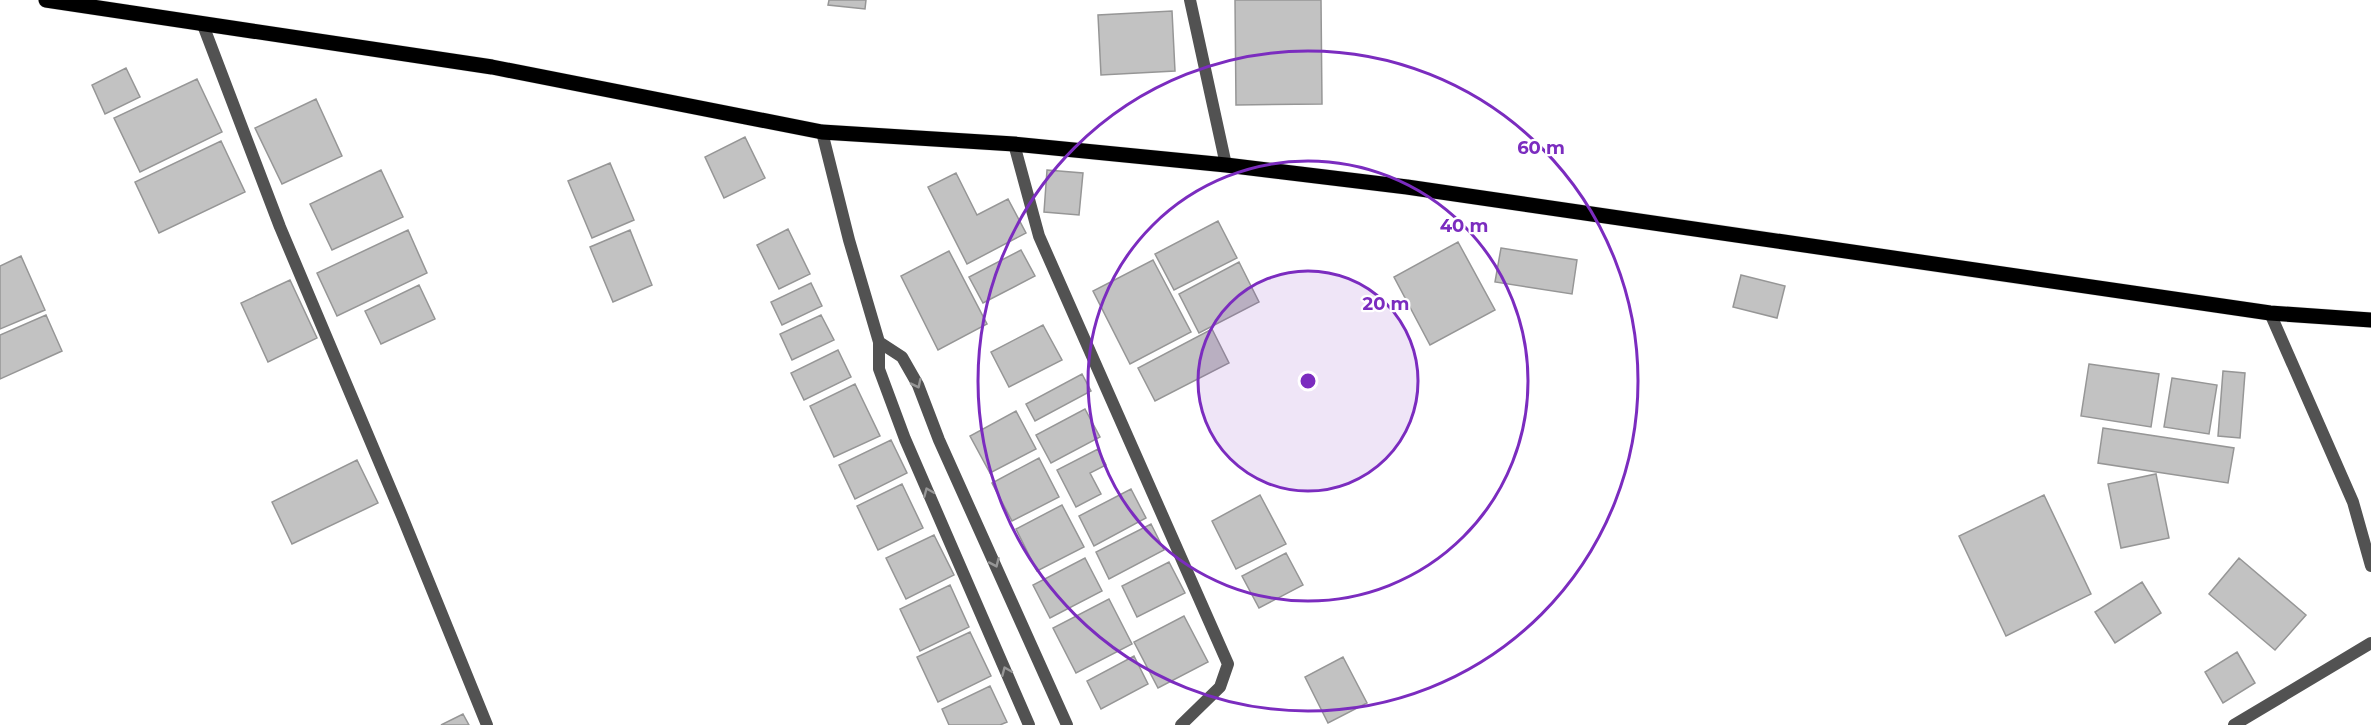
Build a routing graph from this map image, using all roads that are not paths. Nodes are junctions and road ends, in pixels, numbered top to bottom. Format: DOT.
graph roads {
  1 [pos="46,0"];
  2 [pos="1190,0"];
  3 [pos="203,24"];
  4 [pos="822,132"];
  5 [pos="1014,144"];
  6 [pos="1226,165"];
  7 [pos="2270,313"];
  8 [pos="2371,320"];
  9 [pos="879,342"];
  10 [pos="2371,566"];
  11 [pos="2371,643"];
  12 [pos="487,725"];
  13 [pos="1029,725"];
  14 [pos="1067,725"];
  15 [pos="1180,725"];
  16 [pos="2234,725"];
  1 -- 3 [label="main road"];
  2 -- 6 [label="street"];
  3 -- 4 [label="main road"];
  3 -- 12 [label="street"];
  4 -- 5 [label="main road"];
  4 -- 9 [label="street"];
  5 -- 6 [label="main road"];
  5 -- 15 [label="street"];
  6 -- 7 [label="main road"];
  7 -- 8 [label="main road"];
  7 -- 10 [label="street"];
  13 -- 9 [label="street, one-way"];
  9 -- 14 [label="street, one-way"];
  11 -- 16 [label="street"];
}
